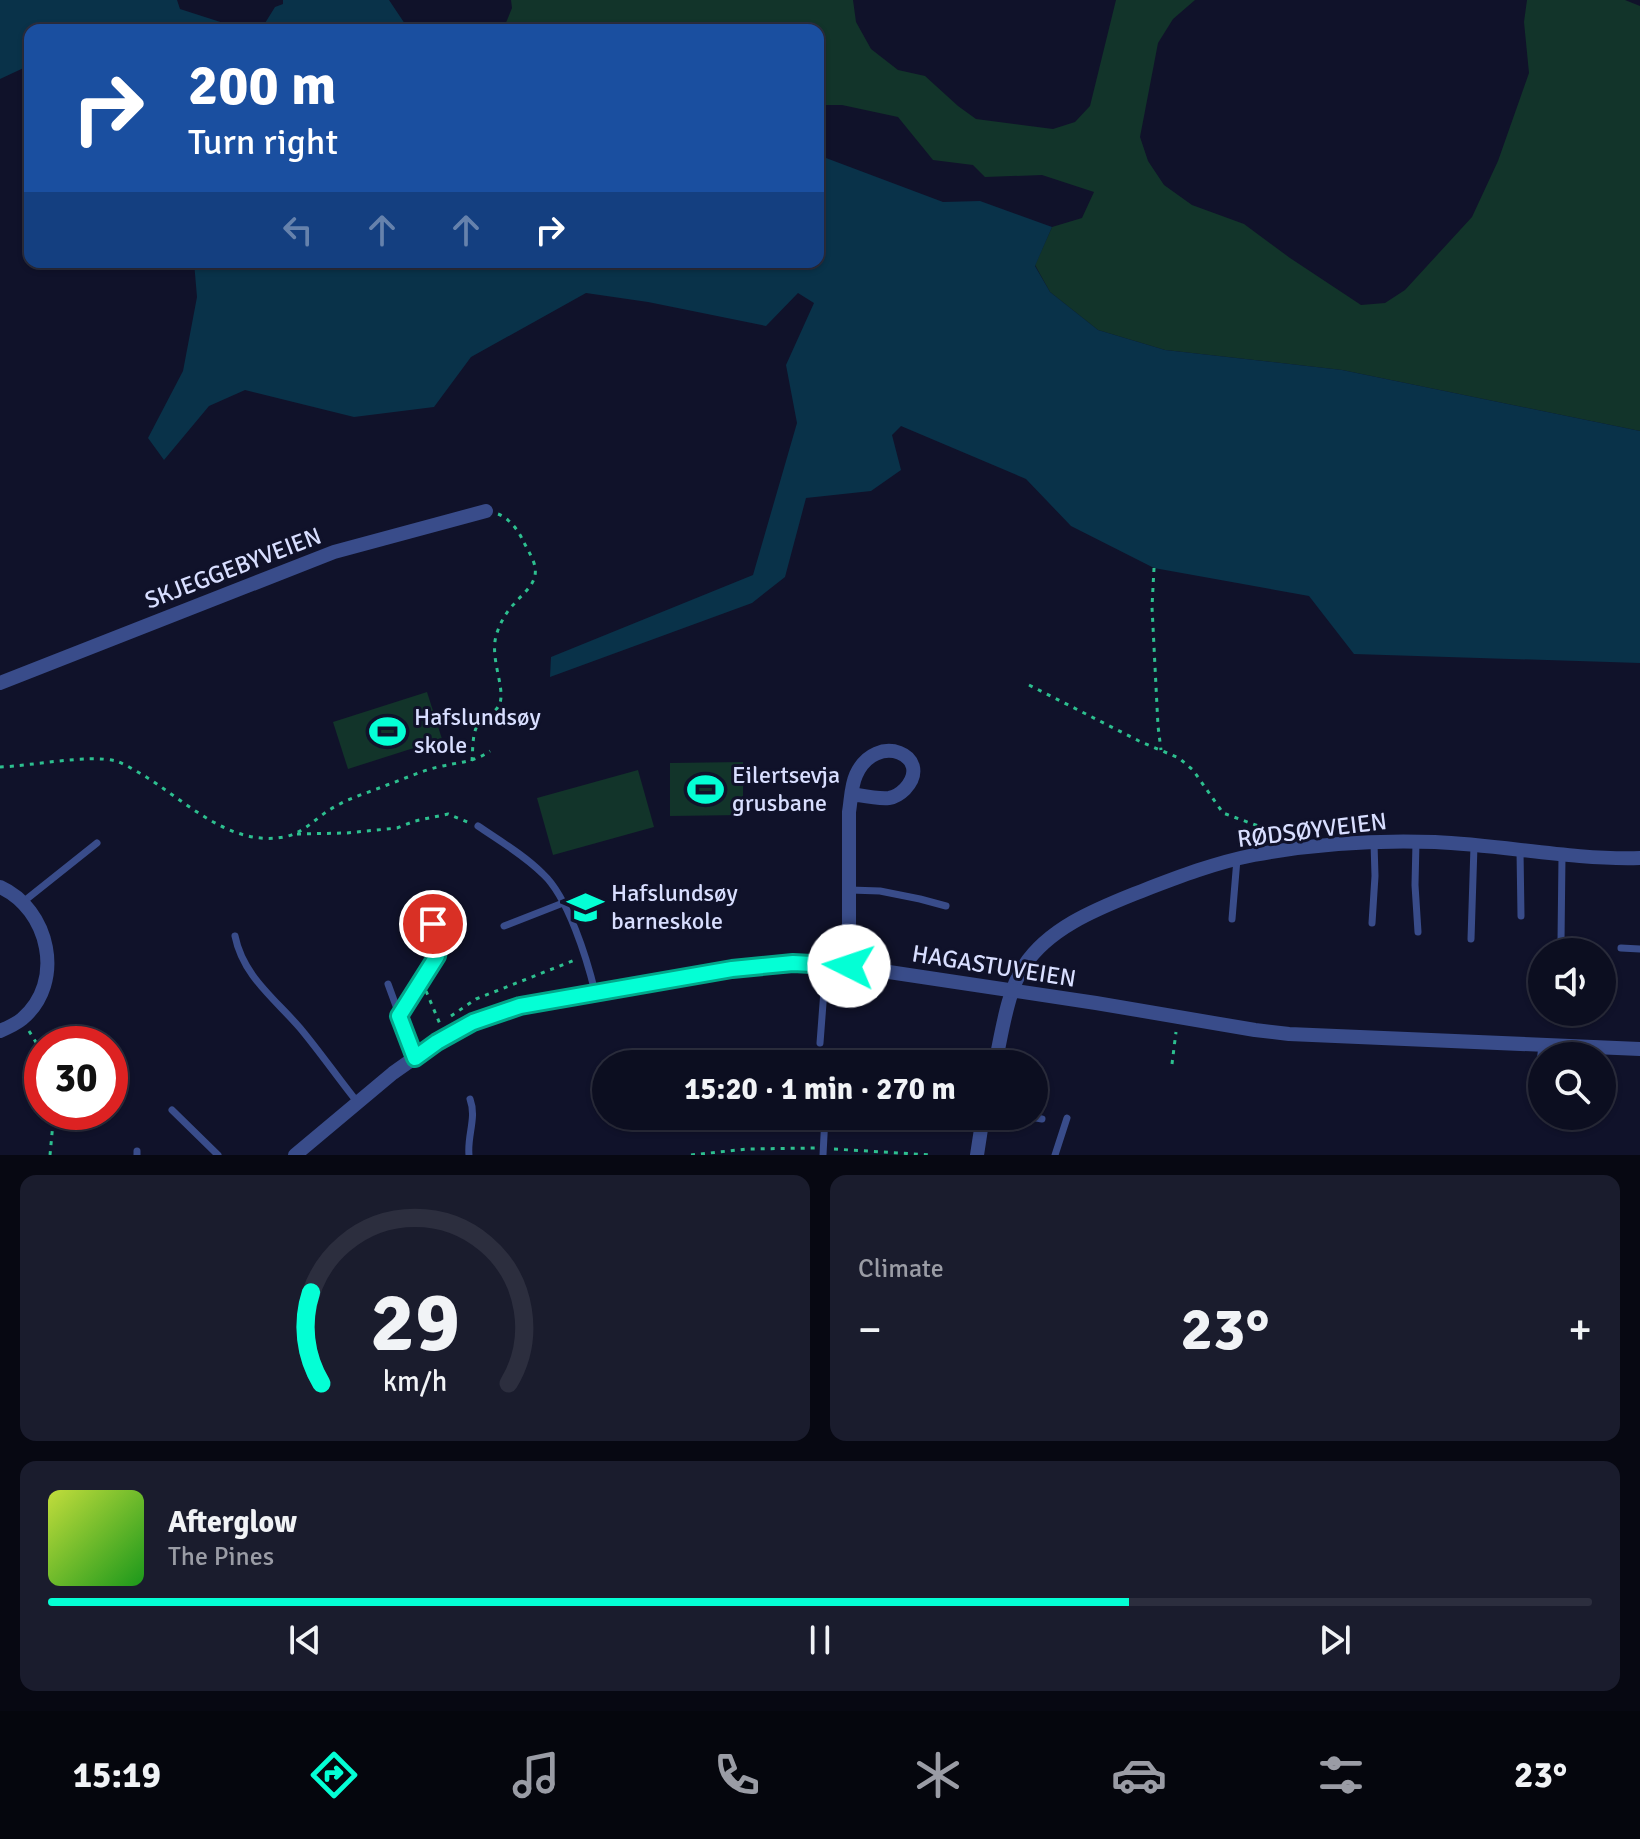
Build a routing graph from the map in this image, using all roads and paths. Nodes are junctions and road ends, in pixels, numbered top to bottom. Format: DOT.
graph roads {
  1 [pos="486,511"];
  2 [pos="1154,568"];
  3 [pos="0,683"];
  4 [pos="1029,685"];
  5 [pos="1161,750"];
  6 [pos="490,751"];
  7 [pos="472,761"];
  8 [pos="0,767"];
  9 [pos="852,794"];
  10 [pos="478,826"];
  11 [pos="297,834"];
  12 [pos="1416,842"];
  13 [pos="97,843"];
  14 [pos="1374,843"];
  15 [pos="1474,846"];
  16 [pos="1280,851"];
  17 [pos="1520,851"];
  18 [pos="1562,856"];
  19 [pos="1640,858"];
  20 [pos="1237,859"];
  21 [pos="0,887"];
  22 [pos="850,890"];
  23 [pos="23,902"];
  24 [pos="563,903"];
  25 [pos="946,906"];
  26 [pos="1521,916"];
  27 [pos="1232,919"];
  28 [pos="1372,923"];
  29 [pos="433,924"];
  30 [pos="504,926"];
  31 [pos="1418,932"];
  32 [pos="235,936"];
  33 [pos="1561,938"];
  34 [pos="1471,939"];
  35 [pos="1621,948"];
  36 [pos="1640,949"];
  37 [pos="586,956"];
  38 [pos="826,964"];
  39 [pos="849,966"];
  40 [pos="421,978"];
  41 [pos="388,984"];
  42 [pos="595,992"];
  43 [pos="1012,992"];
  44 [pos="399,1016"];
  45 [pos="451,1017"];
  46 [pos="1178,1018"];
  47 [pos="21,1020"];
  48 [pos="440,1024"];
  49 [pos="25,1026"];
  50 [pos="0,1031"];
  51 [pos="820,1043"];
  52 [pos="1528,1044"];
  53 [pos="1616,1048"];
  54 [pos="1640,1049"];
  55 [pos="998,1050"];
  56 [pos="415,1058"];
  57 [pos="1172,1064"];
  58 [pos="470,1099"];
  59 [pos="358,1103"];
  60 [pos="172,1110"];
  61 [pos="1067,1118"];
  62 [pos="52,1130"];
  63 [pos="824,1130"];
  64 [pos="981,1130"];
  65 [pos="823,1152"];
  66 [pos="50,1155"];
  67 [pos="218,1155"];
  68 [pos="295,1155"];
  69 [pos="469,1155"];
  70 [pos="691,1155"];
  71 [pos="930,1155"];
  72 [pos="977,1155"];
  73 [pos="1055,1155"];
  1 -- 3 [label="street, SKJEGGEBYVEIEN"];
  1 -- 7 [label="path"];
  2 -- 5 [label="path"];
  4 -- 5 [label="path"];
  5 -- 16 [label="path"];
  6 -- 7 [label="path"];
  7 -- 11 [label="path"];
  8 -- 11 [label="path"];
  9 -- 22 [label="street"];
  10 -- 11 [label="path"];
  10 -- 24 [label="lane"];
  12 -- 14 [label="street, RØDSØYVEIEN"];
  12 -- 15 [label="street, RØDSØYVEIEN"];
  12 -- 31 [label="lane"];
  13 -- 23 [label="lane"];
  14 -- 16 [label="street, RØDSØYVEIEN"];
  14 -- 28 [label="lane"];
  15 -- 17 [label="street, RØDSØYVEIEN"];
  15 -- 34 [label="lane"];
  16 -- 20 [label="street, RØDSØYVEIEN"];
  17 -- 18 [label="street, RØDSØYVEIEN"];
  17 -- 26 [label="lane"];
  18 -- 19 [label="street, RØDSØYVEIEN"];
  18 -- 33 [label="lane"];
  20 -- 27 [label="lane"];
  20 -- 43 [label="street, RØDSØYVEIEN"];
  21 -- 23 [label="street"];
  22 -- 25 [label="lane"];
  22 -- 39 [label="street"];
  23 -- 47 [label="street"];
  24 -- 30 [label="lane"];
  24 -- 37 [label="lane"];
  29 -- 40 [label="lane"];
  32 -- 59 [label="lane"];
  35 -- 36 [label="lane"];
  37 -- 42 [label="lane"];
  37 -- 45 [label="path"];
  38 -- 39 [label="street, HAGASTUVEIEN"];
  38 -- 42 [label="street, HAGASTUVEIEN"];
  38 -- 51 [label="lane"];
  39 -- 43 [label="street, HAGASTUVEIEN"];
  40 -- 44 [label="lane"];
  40 -- 48 [label="path"];
  41 -- 44 [label="lane"];
  42 -- 56 [label="street, HAGASTUVEIEN"];
  43 -- 46 [label="street, HAGASTUVEIEN"];
  43 -- 55 [label="street, RØDSØYVEIEN"];
  44 -- 56 [label="lane"];
  46 -- 52 [label="street, HAGASTUVEIEN"];
  46 -- 57 [label="path"];
  47 -- 49 [label="path"];
  47 -- 50 [label="street"];
  53 -- 54 [label="street, HAGASTUVEIEN"];
  56 -- 59 [label="street, HAGASTUVEIEN"];
  58 -- 69 [label="lane"];
  59 -- 68 [label="street, HAGASTUVEIEN"];
  60 -- 67 [label="lane"];
  61 -- 73 [label="lane"];
  62 -- 66 [label="path"];
  63 -- 65 [label="lane"];
  64 -- 72 [label="street"];
  65 -- 70 [label="path"];
  65 -- 71 [label="path"];
}
